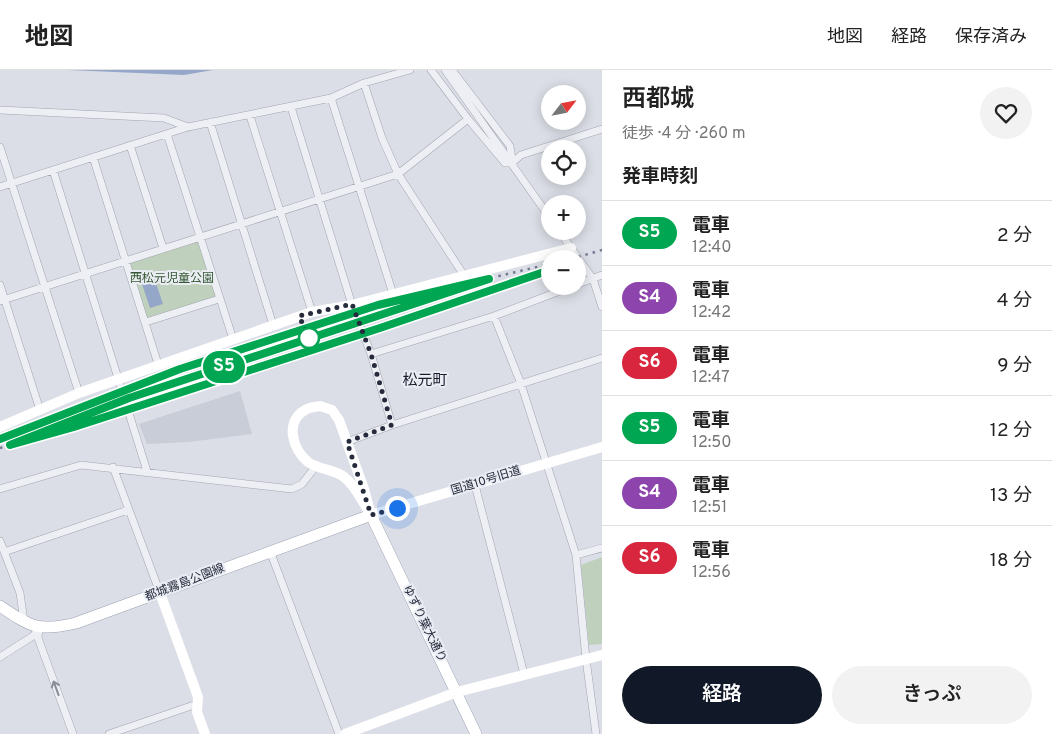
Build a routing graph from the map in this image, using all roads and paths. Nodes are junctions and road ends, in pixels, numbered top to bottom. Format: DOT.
graph roads {
  1 [pos="410,70"];
  2 [pos="432,70"];
  3 [pos="445,70"];
  4 [pos="452,70"];
  5 [pos="364,83"];
  6 [pos="330,98"];
  7 [pos="290,107"];
  8 [pos="0,110"];
  9 [pos="250,116"];
  10 [pos="468,119"];
  11 [pos="210,122"];
  12 [pos="188,127"];
  13 [pos="602,129"];
  14 [pos="167,134"];
  15 [pos="130,145"];
  16 [pos="0,147"];
  17 [pos="93,157"];
  18 [pos="512,162"];
  19 [pos="53,170"];
  20 [pos="398,174"];
  21 [pos="11,184"];
  22 [pos="358,186"];
  23 [pos="0,187"];
  24 [pos="319,198"];
  25 [pos="541,205"];
  26 [pos="282,212"];
  27 [pos="242,224"];
  28 [pos="200,237"];
  29 [pos="565,240"];
  30 [pos="163,248"];
  31 [pos="571,248"];
  32 [pos="125,260"];
  33 [pos="85,273"];
  34 [pos="602,275"];
  35 [pos="465,276"];
  36 [pos="593,279"];
  37 [pos="586,281"];
  38 [pos="0,285"];
  39 [pos="45,287"];
  40 [pos="393,294"];
  41 [pos="549,295"];
  42 [pos="219,298"];
  43 [pos="2,300"];
  44 [pos="352,304"];
  45 [pos="602,307"];
  46 [pos="312,312"];
  47 [pos="494,316"];
  48 [pos="146,322"];
  49 [pos="273,325"];
  50 [pos="233,339"];
  51 [pos="371,354"];
  52 [pos="602,358"];
  53 [pos="158,364"];
  54 [pos="119,378"];
  55 [pos="521,384"];
  56 [pos="79,393"];
  57 [pos="40,410"];
  58 [pos="392,425"];
  59 [pos="0,426"];
  60 [pos="347,442"];
  61 [pos="602,447"];
  62 [pos="546,464"];
  63 [pos="316,466"];
  64 [pos="112,467"];
  65 [pos="147,471"];
  66 [pos="475,485"];
  67 [pos="0,489"];
  68 [pos="128,510"];
  69 [pos="371,515"];
  70 [pos="0,541"];
  71 [pos="602,548"];
  72 [pos="270,551"];
  73 [pos="4,552"];
  74 [pos="576,555"];
  75 [pos="160,593"];
  76 [pos="0,606"];
  77 [pos="24,622"];
  78 [pos="39,628"];
  79 [pos="602,655"];
  80 [pos="0,657"];
  81 [pos="586,660"];
  82 [pos="524,674"];
  83 [pos="458,692"];
  84 [pos="197,704"];
  85 [pos="73,734"];
  86 [pos="109,734"];
  87 [pos="205,734"];
  88 [pos="339,734"];
  89 [pos="345,734"];
  90 [pos="476,734"];
  91 [pos="596,734"];
  1 -- 5 [label="street"];
  2 -- 10 [label="street"];
  3 -- 18 [label="street"];
  4 -- 18 [label="street"];
  5 -- 6 [label="street"];
  5 -- 20 [label="street"];
  6 -- 7 [label="street"];
  6 -- 22 [label="street"];
  7 -- 9 [label="street"];
  7 -- 24 [label="street"];
  8 -- 12 [label="street"];
  9 -- 11 [label="street"];
  9 -- 26 [label="street"];
  10 -- 18 [label="street"];
  10 -- 20 [label="street"];
  11 -- 12 [label="street"];
  11 -- 27 [label="street"];
  12 -- 14 [label="street"];
  13 -- 18 [label="street"];
  14 -- 15 [label="street"];
  14 -- 28 [label="street"];
  15 -- 17 [label="street"];
  15 -- 30 [label="street"];
  16 -- 21 [label="street"];
  17 -- 19 [label="street"];
  17 -- 32 [label="street"];
  18 -- 25 [label="street"];
  19 -- 21 [label="street"];
  19 -- 33 [label="street"];
  20 -- 22 [label="street"];
  20 -- 35 [label="street"];
  21 -- 23 [label="street"];
  21 -- 39 [label="street"];
  22 -- 24 [label="street"];
  22 -- 40 [label="street"];
  24 -- 26 [label="street"];
  24 -- 44 [label="street"];
  26 -- 27 [label="street"];
  26 -- 46 [label="street"];
  27 -- 28 [label="street"];
  27 -- 49 [label="street"];
  28 -- 30 [label="street"];
  28 -- 42 [label="street"];
  29 -- 31 [label="street"];
  30 -- 32 [label="street"];
  31 -- 35 [label="street"];
  31 -- 36 [label="street"];
  32 -- 33 [label="street"];
  32 -- 48 [label="street"];
  33 -- 39 [label="street"];
  33 -- 54 [label="street"];
  34 -- 36 [label="street"];
  35 -- 40 [label="street"];
  36 -- 37 [label="street"];
  36 -- 45 [label="street"];
  38 -- 43 [label="street"];
  39 -- 43 [label="street"];
  39 -- 56 [label="street"];
  40 -- 44 [label="street"];
  41 -- 47 [label="street"];
  42 -- 48 [label="street"];
  42 -- 50 [label="street"];
  43 -- 57 [label="street"];
  44 -- 46 [label="street"];
  44 -- 51 [label="street"];
  46 -- 49 [label="street"];
  47 -- 51 [label="street"];
  47 -- 55 [label="street"];
  48 -- 53 [label="street"];
  49 -- 50 [label="street"];
  50 -- 53 [label="street"];
  51 -- 58 [label="street"];
  52 -- 55 [label="street"];
  53 -- 54 [label="street"];
  54 -- 56 [label="street"];
  54 -- 65 [label="street"];
  55 -- 58 [label="street"];
  55 -- 62 [label="street"];
  56 -- 57 [label="street"];
  57 -- 59 [label="street"];
  58 -- 60 [label="street"];
  60 -- 63 [label="street"];
  60 -- 69 [label="street"];
  61 -- 62 [label="street, 国道10号旧道"];
  62 -- 66 [label="street, 国道10号旧道"];
  62 -- 74 [label="street"];
  63 -- 65 [label="street"];
  63 -- 69 [label="street"];
  64 -- 65 [label="street"];
  64 -- 67 [label="street"];
  64 -- 68 [label="street"];
  66 -- 69 [label="street, 国道10号旧道"];
  66 -- 82 [label="street"];
  68 -- 73 [label="street"];
  68 -- 75 [label="street"];
  69 -- 72 [label="main road, 都城霧島公園線"];
  69 -- 83 [label="main road, ゆずり葉大通り"];
  70 -- 73 [label="street"];
  71 -- 74 [label="street"];
  72 -- 75 [label="main road, 都城霧島公園線"];
  72 -- 88 [label="street"];
  73 -- 77 [label="street"];
  74 -- 81 [label="street"];
  75 -- 78 [label="main road, 都城霧島公園線"];
  75 -- 84 [label="street"];
  76 -- 77 [label="main road, 都城霧島公園線"];
  77 -- 78 [label="main road, 都城霧島公園線"];
  78 -- 80 [label="street"];
  85 -- 78 [label="street, one-way"];
  79 -- 81 [label="street"];
  81 -- 82 [label="street"];
  81 -- 91 [label="street"];
  82 -- 83 [label="street"];
  83 -- 89 [label="street"];
  83 -- 90 [label="main road, ゆずり葉大通り"];
  84 -- 86 [label="street"];
  84 -- 87 [label="street"];
}
